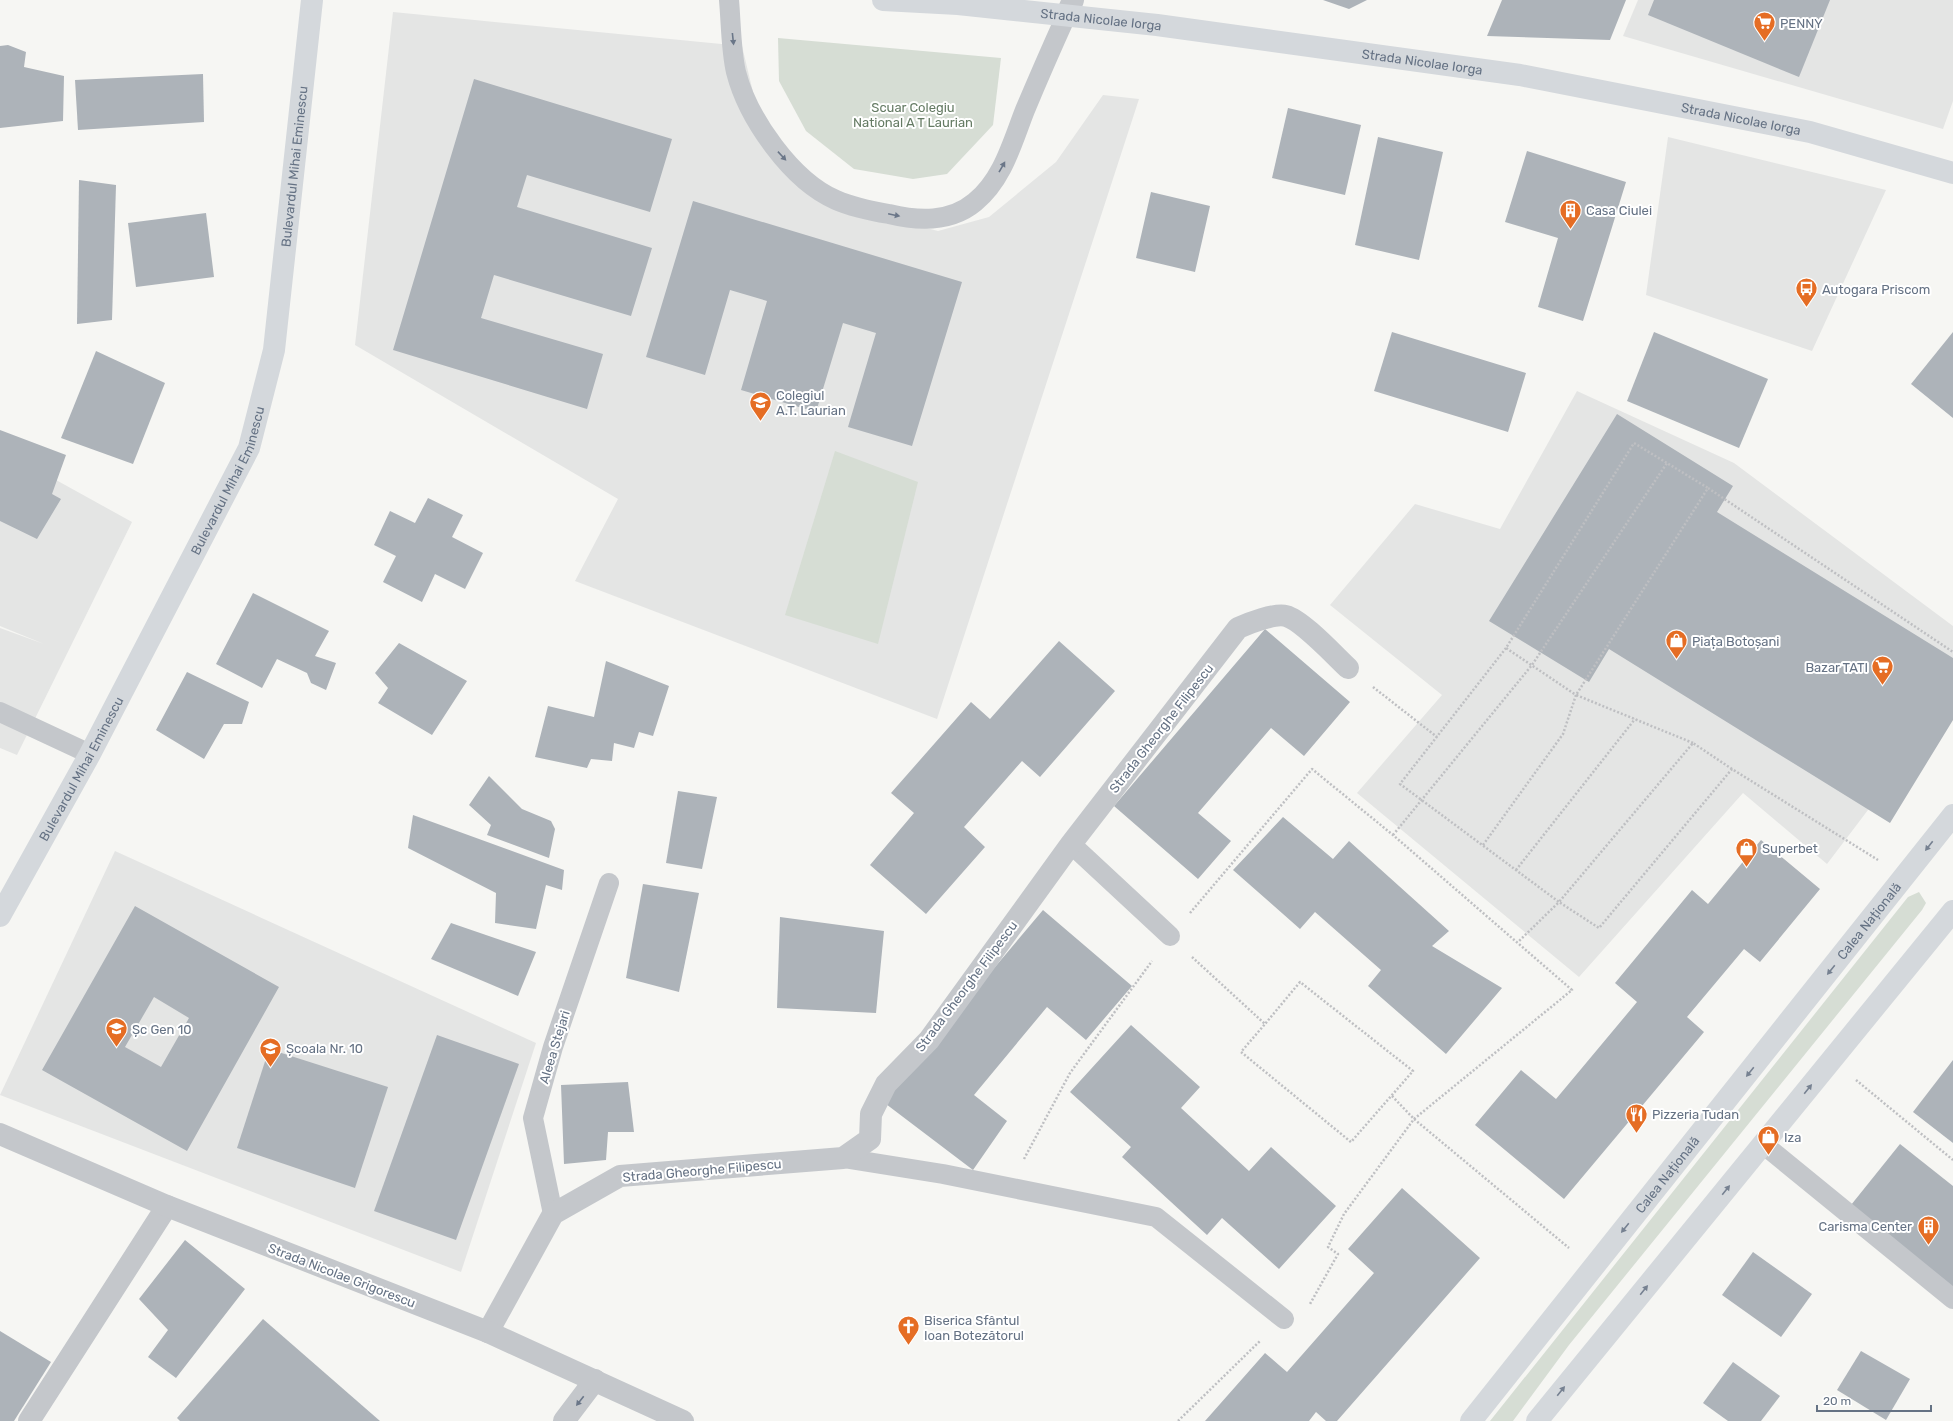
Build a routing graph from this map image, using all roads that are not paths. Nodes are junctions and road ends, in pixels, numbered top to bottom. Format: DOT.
graph roads {
  1 [pos="312,0"];
  2 [pos="729,0"];
  3 [pos="883,0"];
  4 [pos="1070,8"];
  5 [pos="1953,173"];
  6 [pos="1348,668"];
  7 [pos="0,712"];
  8 [pos="90,754"];
  9 [pos="1953,815"];
  10 [pos="1071,844"];
  11 [pos="609,883"];
  12 [pos="1953,911"];
  13 [pos="0,916"];
  14 [pos="1170,936"];
  15 [pos="0,1134"];
  16 [pos="1763,1144"];
  17 [pos="843,1158"];
  18 [pos="167,1206"];
  19 [pos="553,1214"];
  20 [pos="1953,1299"];
  21 [pos="1284,1319"];
  22 [pos="488,1332"];
  23 [pos="596,1380"];
  24 [pos="29,1421"];
  25 [pos="564,1421"];
  26 [pos="682,1421"];
  27 [pos="1471,1421"];
  28 [pos="1537,1421"];
  1 -- 8 [label="main road, Bulevardul Mihai Eminescu"];
  2 -- 4 [label="lane, one-way"];
  3 -- 4 [label="main road, Strada Nicolae Iorga"];
  4 -- 5 [label="main road, Strada Nicolae Iorga"];
  6 -- 10 [label="street, Strada Gheorghe Filipescu"];
  7 -- 8 [label="lane"];
  8 -- 13 [label="main road, Bulevardul Mihai Eminescu"];
  9 -- 27 [label="main road, Calea Națională, one-way"];
  10 -- 14 [label="lane"];
  10 -- 17 [label="street, Strada Gheorghe Filipescu"];
  11 -- 19 [label="lane, Aleea Stejari"];
  16 -- 12 [label="main road, one-way"];
  15 -- 18 [label="street, Strada Nicolae Grigorescu"];
  16 -- 20 [label="lane"];
  28 -- 16 [label="main road, one-way"];
  17 -- 19 [label="street, Strada Gheorghe Filipescu"];
  17 -- 21 [label="lane"];
  18 -- 22 [label="street, Strada Nicolae Grigorescu"];
  18 -- 24 [label="street"];
  19 -- 22 [label="street"];
  22 -- 23 [label="street, Strada Nicolae Grigorescu"];
  23 -- 25 [label="street, one-way"];
  23 -- 26 [label="street, Strada Nicolae Grigorescu"];
}
